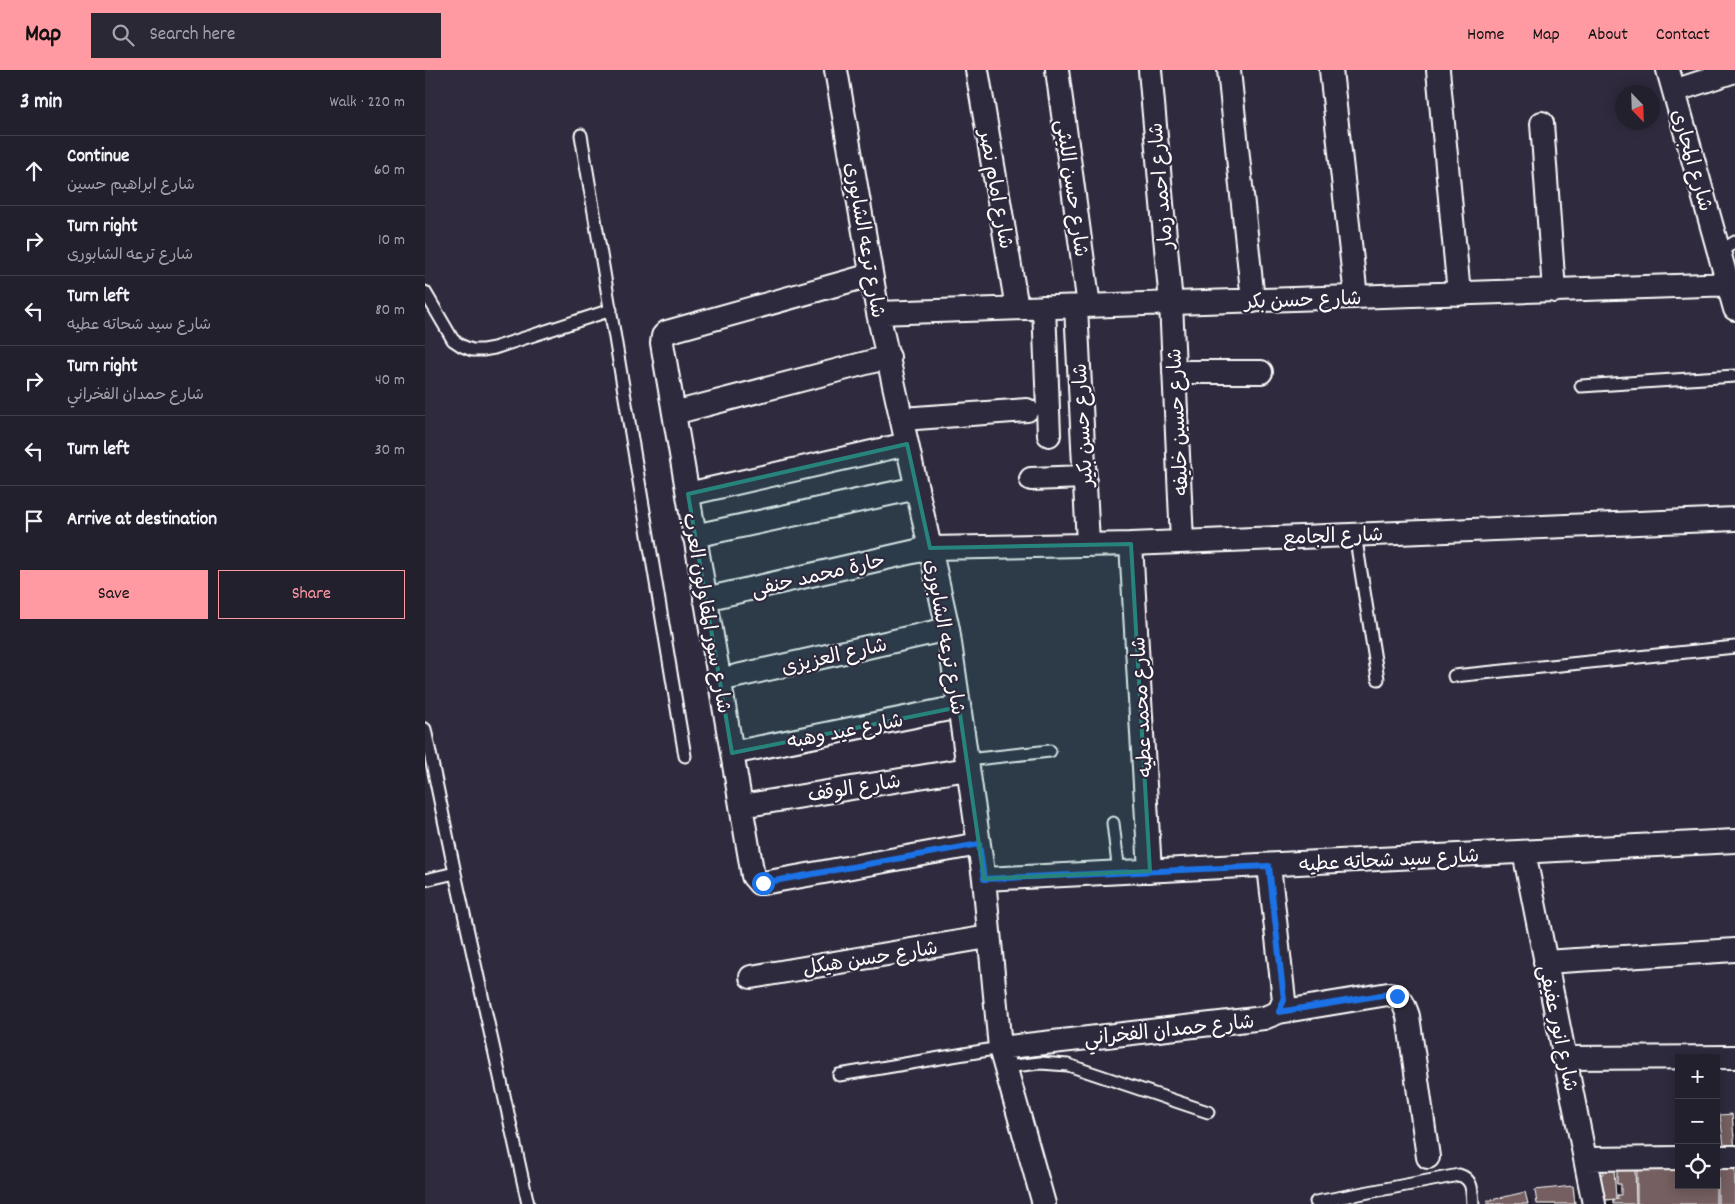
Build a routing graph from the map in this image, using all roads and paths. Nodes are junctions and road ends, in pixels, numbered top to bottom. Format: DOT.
graph roads {
  1 [pos="836,70"];
  2 [pos="977,70"];
  3 [pos="1057,70"];
  4 [pos="1150,70"];
  5 [pos="1229,70"];
  6 [pos="1331,70"];
  7 [pos="1438,70"];
  8 [pos="1668,70"];
  9 [pos="1735,71"];
  10 [pos="1674,91"];
  11 [pos="1542,123"];
  12 [pos="581,135"];
  13 [pos="1727,247"];
  14 [pos="871,275"];
  15 [pos="1732,284"];
  16 [pos="1554,291"];
  17 [pos="425,292"];
  18 [pos="1459,294"];
  19 [pos="1356,297"];
  20 [pos="1253,301"];
  21 [pos="1171,303"];
  22 [pos="1082,306"];
  23 [pos="1045,307"];
  24 [pos="1017,308"];
  25 [pos="1735,309"];
  26 [pos="611,310"];
  27 [pos="878,312"];
  28 [pos="889,357"];
  29 [pos="1174,372"];
  30 [pos="1261,372"];
  31 [pos="1735,376"];
  32 [pos="1581,386"];
  33 [pos="1027,410"];
  34 [pos="674,413"];
  35 [pos="902,420"];
  36 [pos="1049,435"];
  37 [pos="907,444"];
  38 [pos="1085,477"];
  39 [pos="1031,479"];
  40 [pos="917,488"];
  41 [pos="687,494"];
  42 [pos="1735,519"];
  43 [pos="1355,534"];
  44 [pos="695,536"];
  45 [pos="1183,541"];
  46 [pos="1088,544"];
  47 [pos="1131,544"];
  48 [pos="930,548"];
  49 [pos="705,599"];
  50 [pos="948,629"];
  51 [pos="1735,647"];
  52 [pos="1454,676"];
  53 [pos="1378,679"];
  54 [pos="719,680"];
  55 [pos="959,707"];
  56 [pos="425,729"];
  57 [pos="1050,751"];
  58 [pos="731,753"];
  59 [pos="685,756"];
  60 [pos="967,764"];
  61 [pos="741,806"];
  62 [pos="1113,823"];
  63 [pos="1735,841"];
  64 [pos="979,844"];
  65 [pos="1524,852"];
  66 [pos="1269,866"];
  67 [pos="1150,871"];
  68 [pos="455,873"];
  69 [pos="1119,873"];
  70 [pos="984,879"];
  71 [pos="425,880"];
  72 [pos="988,937"];
  73 [pos="1735,950"];
  74 [pos="1545,962"];
  75 [pos="751,977"];
  76 [pos="1279,1012"];
  77 [pos="1003,1057"];
  78 [pos="1735,1057"];
  79 [pos="1565,1058"];
  80 [pos="839,1075"];
  81 [pos="1208,1112"];
  82 [pos="1428,1157"];
  83 [pos="1720,1157"];
  84 [pos="1735,1157"];
  85 [pos="1675,1158"];
  86 [pos="1586,1159"];
  87 [pos="1315,1202"];
  88 [pos="528,1204"];
  89 [pos="1044,1204"];
  90 [pos="1473,1204"];
  91 [pos="1594,1204"];
  1 -- 14 [label="street, شارع ترعه الشابورى"];
  2 -- 24 [label="street, شارع امام نصر"];
  3 -- 22 [label="street, شارع حسن الليثى"];
  4 -- 21 [label="street, شارع احمد زمار"];
  5 -- 20 [label="street"];
  6 -- 19 [label="street"];
  7 -- 18 [label="street"];
  8 -- 10 [label="street, شارع المجارى"];
  9 -- 10 [label="street"];
  10 -- 13 [label="street, شارع المجارى"];
  11 -- 16 [label="street"];
  12 -- 26 [label="lane"];
  13 -- 15 [label="street, شارع المجارى"];
  14 -- 27 [label="street, شارع ترعه الشابورى"];
  14 -- 34 [label="street, شارع سور المقاولون العرب"];
  15 -- 16 [label="street, شارع حسن بكر"];
  15 -- 25 [label="street, شارع المجارى"];
  16 -- 18 [label="street, شارع حسن بكر"];
  17 -- 26 [label="lane"];
  18 -- 19 [label="street, شارع حسن بكر"];
  19 -- 20 [label="street, شارع حسن بكر"];
  20 -- 21 [label="street, شارع حسن بكر"];
  21 -- 22 [label="street, شارع حسن بكر"];
  21 -- 29 [label="street, شارع حسين خليفه"];
  22 -- 23 [label="street, شارع حسن بكر"];
  22 -- 38 [label="street, شارع حسن بكير"];
  23 -- 24 [label="street, شارع حسن بكر"];
  23 -- 36 [label="street"];
  24 -- 27 [label="street, شارع حسن بكر"];
  26 -- 59 [label="lane"];
  27 -- 28 [label="street, شارع ترعه الشابورى"];
  28 -- 34 [label="street"];
  28 -- 35 [label="street, شارع ترعه الشابورى"];
  29 -- 30 [label="street"];
  29 -- 45 [label="street, شارع حسين خليفه"];
  31 -- 32 [label="lane"];
  33 -- 35 [label="street"];
  34 -- 41 [label="street, شارع سور المقاولون العرب"];
  35 -- 37 [label="street, شارع ترعه الشابورى"];
  37 -- 40 [label="street, شارع ترعه الشابورى"];
  37 -- 41 [label="street"];
  38 -- 39 [label="street"];
  38 -- 46 [label="street, شارع حسن بكير"];
  40 -- 44 [label="street"];
  40 -- 48 [label="street, شارع ترعه الشابورى"];
  41 -- 44 [label="street, شارع سور المقاولون العرب"];
  42 -- 43 [label="street, شارع الجامع"];
  43 -- 45 [label="street, شارع الجامع"];
  43 -- 53 [label="lane"];
  44 -- 49 [label="street, شارع سور المقاولون العرب"];
  45 -- 47 [label="street, شارع الجامع"];
  46 -- 47 [label="street, شارع الجامع"];
  46 -- 48 [label="street, شارع الجامع"];
  47 -- 67 [label="street, شارع محمد عطيه"];
  48 -- 49 [label="street, حارة محمد حنفى"];
  48 -- 50 [label="street, شارع ترعه الشابورى"];
  49 -- 54 [label="street, شارع سور المقاولون العرب"];
  50 -- 54 [label="street, شارع العزيزى"];
  50 -- 55 [label="street, شارع ترعه الشابورى"];
  51 -- 52 [label="lane"];
  54 -- 58 [label="street, شارع سور المقاولون العرب"];
  55 -- 58 [label="street, شارع عيد وهبه"];
  55 -- 60 [label="street, شارع ترعه الشابورى"];
  56 -- 68 [label="lane"];
  57 -- 60 [label="lane"];
  58 -- 61 [label="street, شارع سور المقاولون العرب"];
  60 -- 61 [label="street, شارع الوقف"];
  60 -- 64 [label="street, شارع ترعه الشابورى"];
  61 -- 64 [label="street, شارع سور المقاولون العرب"];
  62 -- 69 [label="lane"];
  63 -- 65 [label="street, شارع سيد شحاته عطيه"];
  64 -- 70 [label="street, شارع ترعه الشابورى"];
  65 -- 66 [label="street, شارع سيد شحاته عطيه"];
  65 -- 74 [label="street, شارع انور عفيفى"];
  66 -- 67 [label="street, شارع سيد شحاته عطيه"];
  66 -- 76 [label="street, شارع حمدان الفخراني"];
  67 -- 69 [label="street, شارع سيد شحاته عطيه"];
  68 -- 71 [label="lane"];
  68 -- 88 [label="lane"];
  69 -- 70 [label="street, شارع سيد شحاته عطيه"];
  70 -- 72 [label="street, شارع ترعه الشابورى"];
  72 -- 75 [label="street, شارع حسن هيكل"];
  72 -- 77 [label="street, شارع ترعه الشابورى"];
  73 -- 74 [label="street"];
  74 -- 79 [label="street, شارع انور عفيفى"];
  76 -- 77 [label="street, شارع حمدان الفخراني"];
  76 -- 82 [label="street"];
  77 -- 80 [label="lane"];
  77 -- 81 [label="lane"];
  77 -- 89 [label="street, شارع ترعه الشابورى"];
  78 -- 79 [label="street"];
  79 -- 86 [label="street, شارع انور عفيفى"];
  83 -- 84 [label="street"];
  85 -- 86 [label="street"];
  86 -- 91 [label="street, شارع انور عفيفى"];
  87 -- 90 [label="lane"];
}
